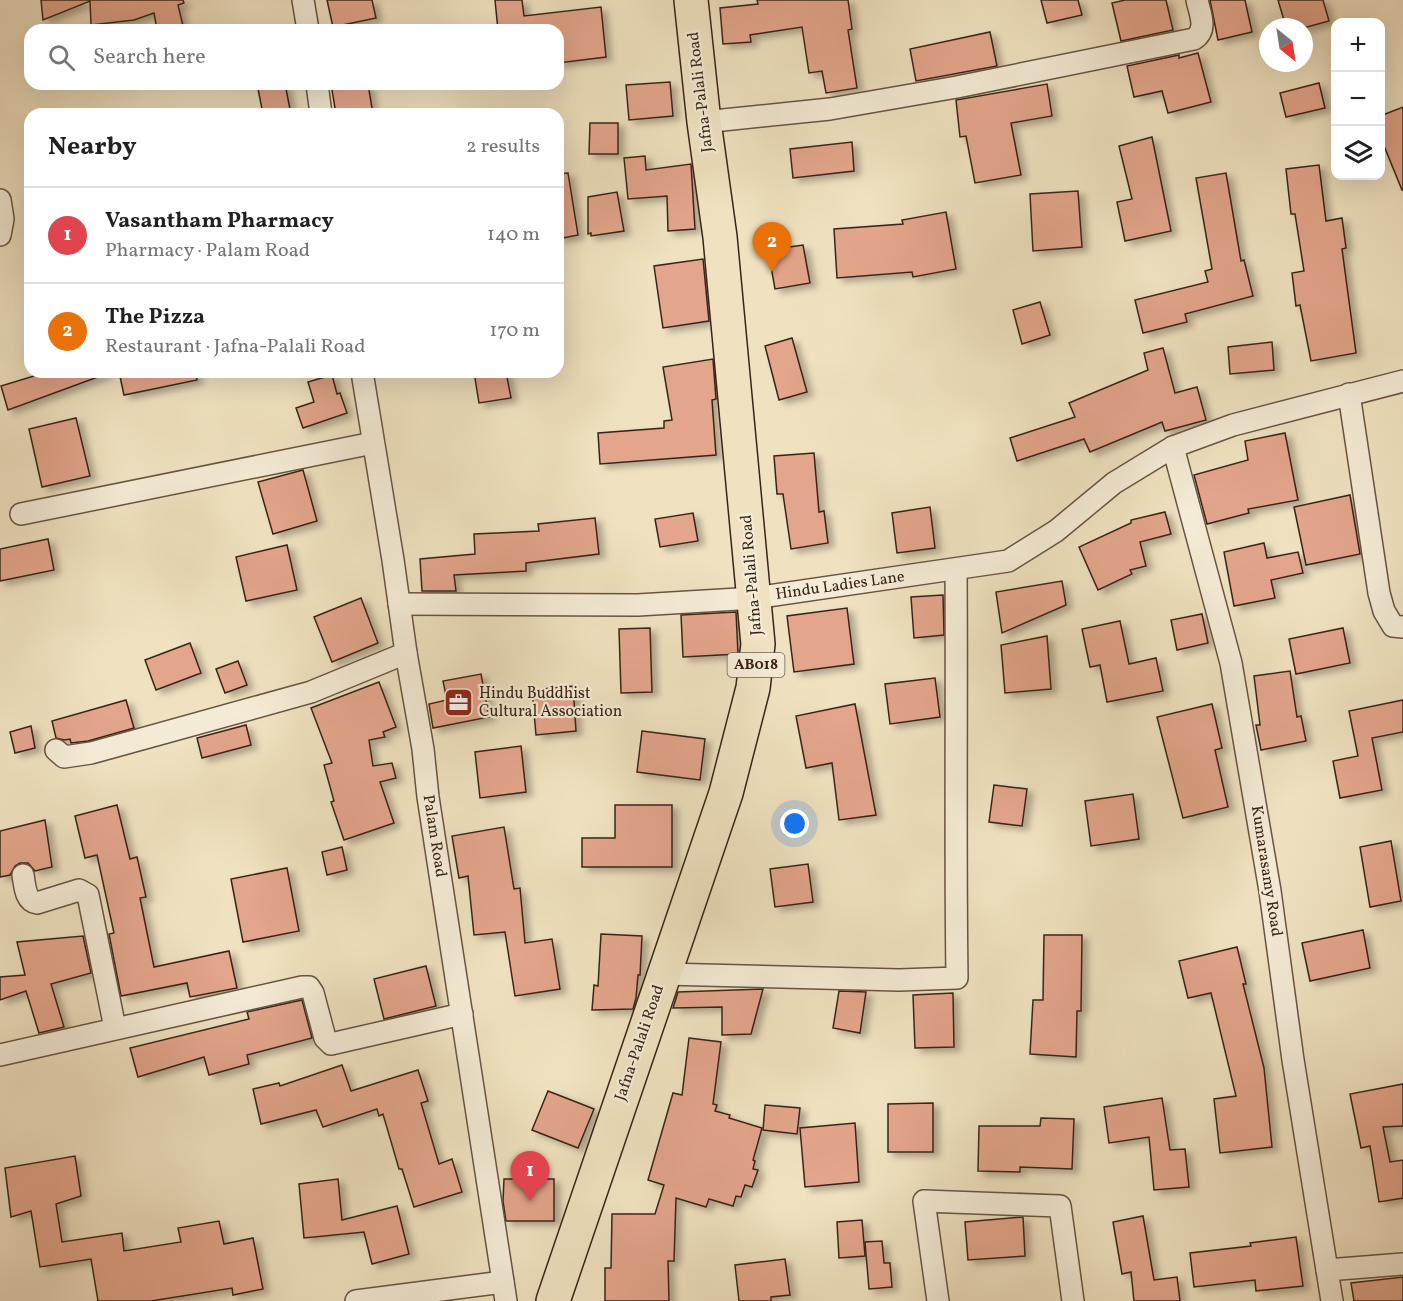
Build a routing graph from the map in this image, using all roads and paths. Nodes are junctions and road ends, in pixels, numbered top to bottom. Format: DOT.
graph roads {
  1 [pos="303,0"];
  2 [pos="691,0"];
  3 [pos="1197,0"];
  4 [pos="307,24"];
  5 [pos="318,90"];
  6 [pos="320,108"];
  7 [pos="704,122"];
  8 [pos="0,200"];
  9 [pos="0,235"];
  10 [pos="363,378"];
  11 [pos="1403,381"];
  12 [pos="1349,394"];
  13 [pos="374,443"];
  14 [pos="1173,447"];
  15 [pos="21,514"];
  16 [pos="956,569"];
  17 [pos="755,598"];
  18 [pos="399,604"];
  19 [pos="1403,627"];
  20 [pos="405,653"];
  21 [pos="56,750"];
  22 [pos="23,875"];
  23 [pos="664,974"];
  24 [pos="462,1014"];
  25 [pos="115,1028"];
  26 [pos="0,1055"];
  27 [pos="1403,1264"];
  28 [pos="1327,1270"];
  29 [pos="504,1292"];
  30 [pos="356,1301"];
  31 [pos="553,1301"];
  32 [pos="938,1301"];
  33 [pos="1073,1301"];
  34 [pos="1332,1301"];
  1 -- 4 [label="street"];
  2 -- 7 [label="main road, Jafna-Palali Road / AB018"];
  3 -- 7 [label="street"];
  5 -- 6 [label="street"];
  7 -- 17 [label="main road, Jafna-Palali Road / AB018"];
  8 -- 9 [label="street"];
  10 -- 13 [label="street, Palam Road"];
  11 -- 12 [label="street, Hindu Ladies Lane"];
  12 -- 14 [label="street, Hindu Ladies Lane"];
  12 -- 19 [label="street"];
  13 -- 15 [label="street"];
  13 -- 18 [label="street, Palam Road"];
  14 -- 16 [label="street, Hindu Ladies Lane"];
  14 -- 28 [label="street, Kumarasamy Road"];
  16 -- 17 [label="street, Hindu Ladies Lane"];
  16 -- 23 [label="street"];
  17 -- 18 [label="street, Hindu Ladies Lane"];
  17 -- 23 [label="main road, Jafna-Palali Road / AB018"];
  18 -- 20 [label="street, Palam Road"];
  20 -- 21 [label="street"];
  20 -- 24 [label="street, Palam Road"];
  22 -- 25 [label="street"];
  23 -- 31 [label="main road, Jafna-Palali Road / AB018"];
  24 -- 25 [label="street"];
  24 -- 29 [label="street, Palam Road"];
  25 -- 26 [label="street"];
  27 -- 28 [label="street"];
  28 -- 34 [label="street, Kumarasamy Road"];
  29 -- 30 [label="street"];
  32 -- 33 [label="street"];
}
